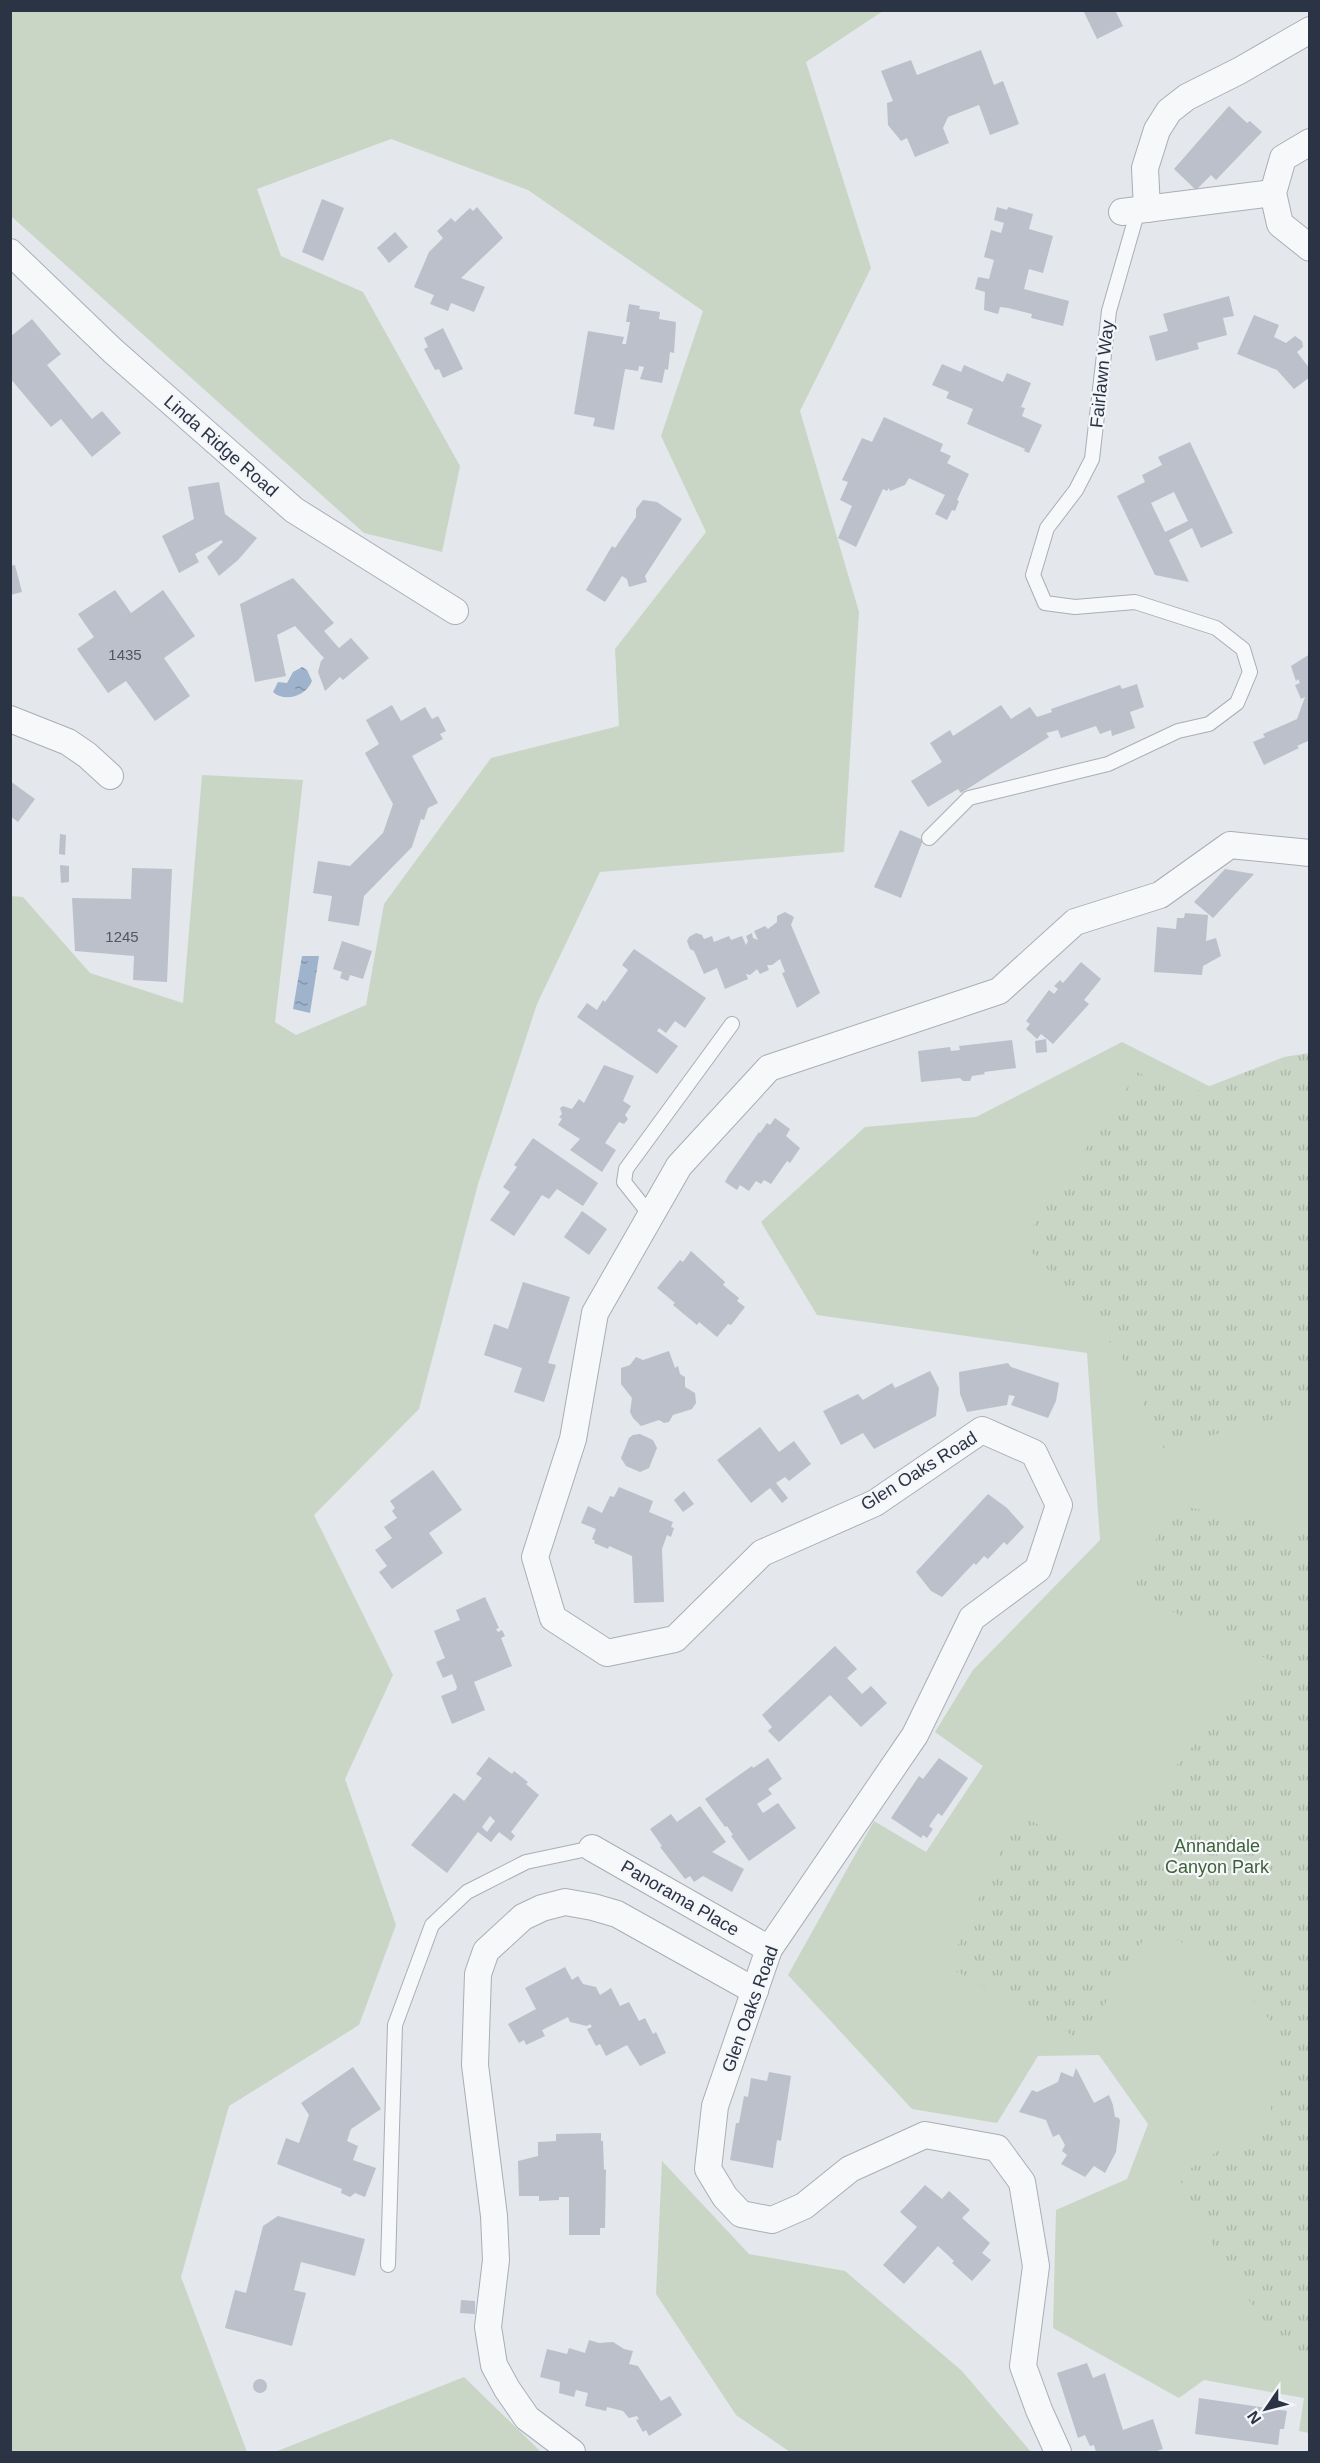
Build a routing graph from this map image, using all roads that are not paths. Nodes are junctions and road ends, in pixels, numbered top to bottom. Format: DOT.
graph roads {
  1 [pos="1310,30"];
  2 [pos="1310,142"];
  3 [pos="1273,193"];
  4 [pos="1136,210"];
  5 [pos="1310,248"];
  6 [pos="10,252"];
  7 [pos="455,611"];
  8 [pos="10,719"];
  9 [pos="110,776"];
  10 [pos="929,838"];
  11 [pos="1310,853"];
  12 [pos="732,1024"];
  13 [pos="651,1216"];
  14 [pos="592,1848"];
  15 [pos="769,1949"];
  16 [pos="755,1991"];
  17 [pos="388,2265"];
  18 [pos="572,2452"];
  19 [pos="1058,2452"];
  1 -- 4 [label="street"];
  2 -- 3 [label="street"];
  3 -- 4 [label="street"];
  3 -- 5 [label="street"];
  4 -- 10 [label="lane, Fairlawn Way"];
  6 -- 7 [label="street, Linda Ridge Road"];
  8 -- 9 [label="street"];
  11 -- 13 [label="street, Glen Oaks Road"];
  12 -- 13 [label="lane"];
  13 -- 15 [label="street, Glen Oaks Road"];
  14 -- 15 [label="street, Panorama Place"];
  14 -- 17 [label="lane"];
  15 -- 16 [label="street, Glen Oaks Road"];
  16 -- 18 [label="street"];
  16 -- 19 [label="street, Glen Oaks Road"];
}
